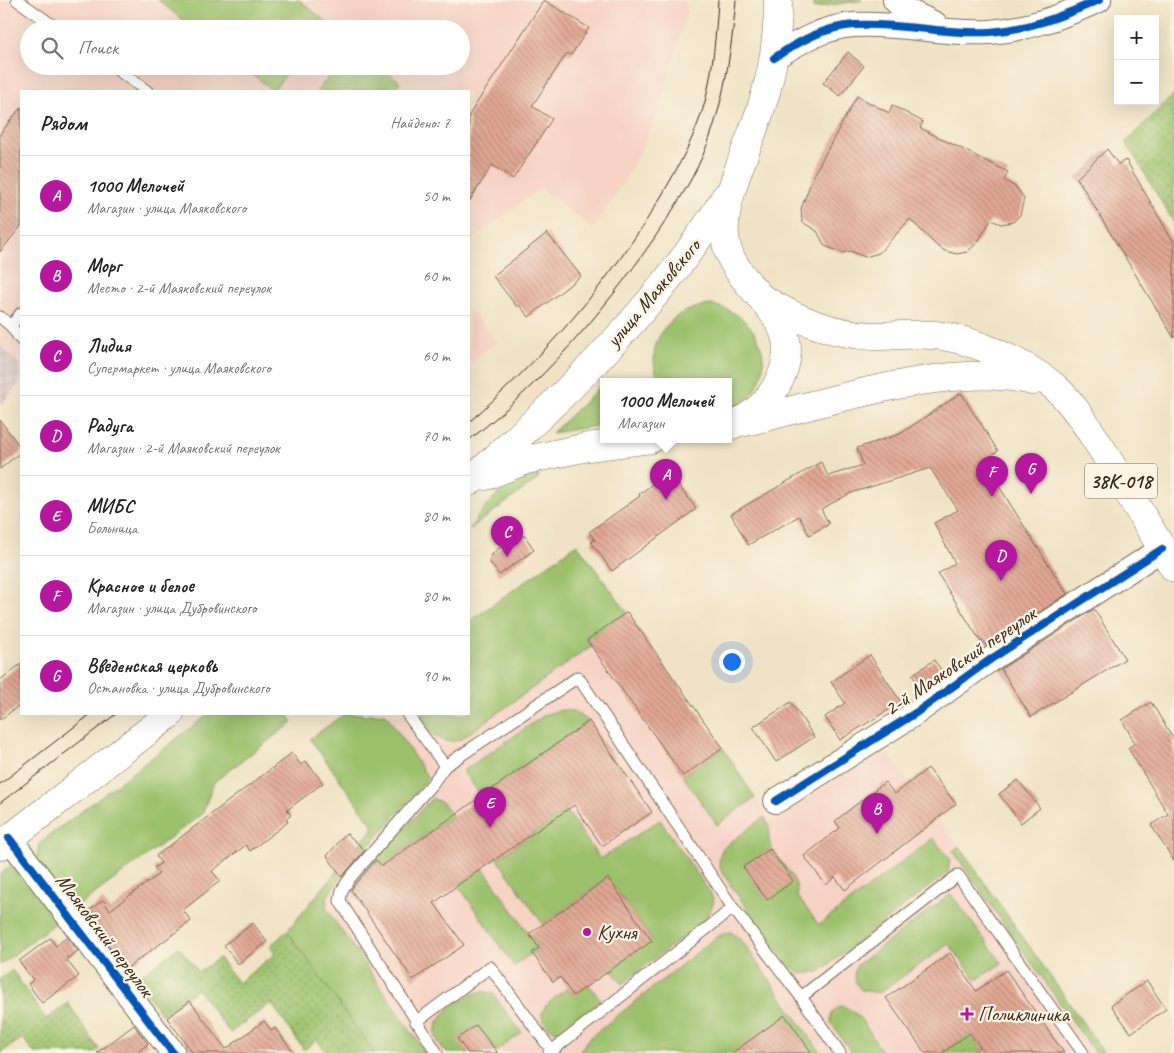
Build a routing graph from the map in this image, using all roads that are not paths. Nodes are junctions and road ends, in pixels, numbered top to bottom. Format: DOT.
graph roads {
  1 [pos="17,0"];
  2 [pos="778,0"];
  3 [pos="895,0"];
  4 [pos="1099,0"];
  5 [pos="45,20"];
  6 [pos="953,31"];
  7 [pos="774,58"];
  8 [pos="125,75"];
  9 [pos="146,90"];
  10 [pos="738,176"];
  11 [pos="763,299"];
  12 [pos="20,314"];
  13 [pos="0,317"];
  14 [pos="11,326"];
  15 [pos="20,339"];
  16 [pos="1065,397"];
  17 [pos="732,425"];
  18 [pos="732,426"];
  19 [pos="620,443"];
  20 [pos="470,482"];
  21 [pos="470,483"];
  22 [pos="1168,558"];
  23 [pos="169,715"];
  24 [pos="408,715"];
  25 [pos="445,766"];
  26 [pos="776,801"];
  27 [pos="5,842"];
  28 [pos="733,908"];
  29 [pos="801,996"];
  30 [pos="416,1022"];
  31 [pos="550,1052"];
  32 [pos="173,1053"];
  33 [pos="437,1053"];
  34 [pos="840,1053"];
  35 [pos="1083,1053"];
  1 -- 5 [label="lane"];
  2 -- 7 [label="main road"];
  3 -- 6 [label="street"];
  4 -- 6 [label="street"];
  6 -- 7 [label="street"];
  7 -- 10 [label="main road"];
  8 -- 9 [label="lane"];
  10 -- 11 [label="main road"];
  10 -- 20 [label="main road, улица Маяковского"];
  11 -- 16 [label="main road"];
  11 -- 17 [label="main road"];
  12 -- 14 [label="lane"];
  13 -- 14 [label="lane"];
  14 -- 15 [label="lane"];
  16 -- 18 [label="main road"];
  16 -- 22 [label="main road, 38К-018"];
  19 -- 21 [label="main road"];
  22 -- 26 [label="street, 2-й Маяковский переулок"];
  23 -- 27 [label="main road"];
  24 -- 25 [label="lane"];
  25 -- 28 [label="lane"];
  25 -- 30 [label="lane"];
  27 -- 32 [label="street, Маяковский переулок"];
  28 -- 29 [label="lane"];
  28 -- 31 [label="lane"];
  29 -- 34 [label="lane"];
  29 -- 35 [label="lane"];
  30 -- 31 [label="lane"];
  30 -- 33 [label="lane"];
}
